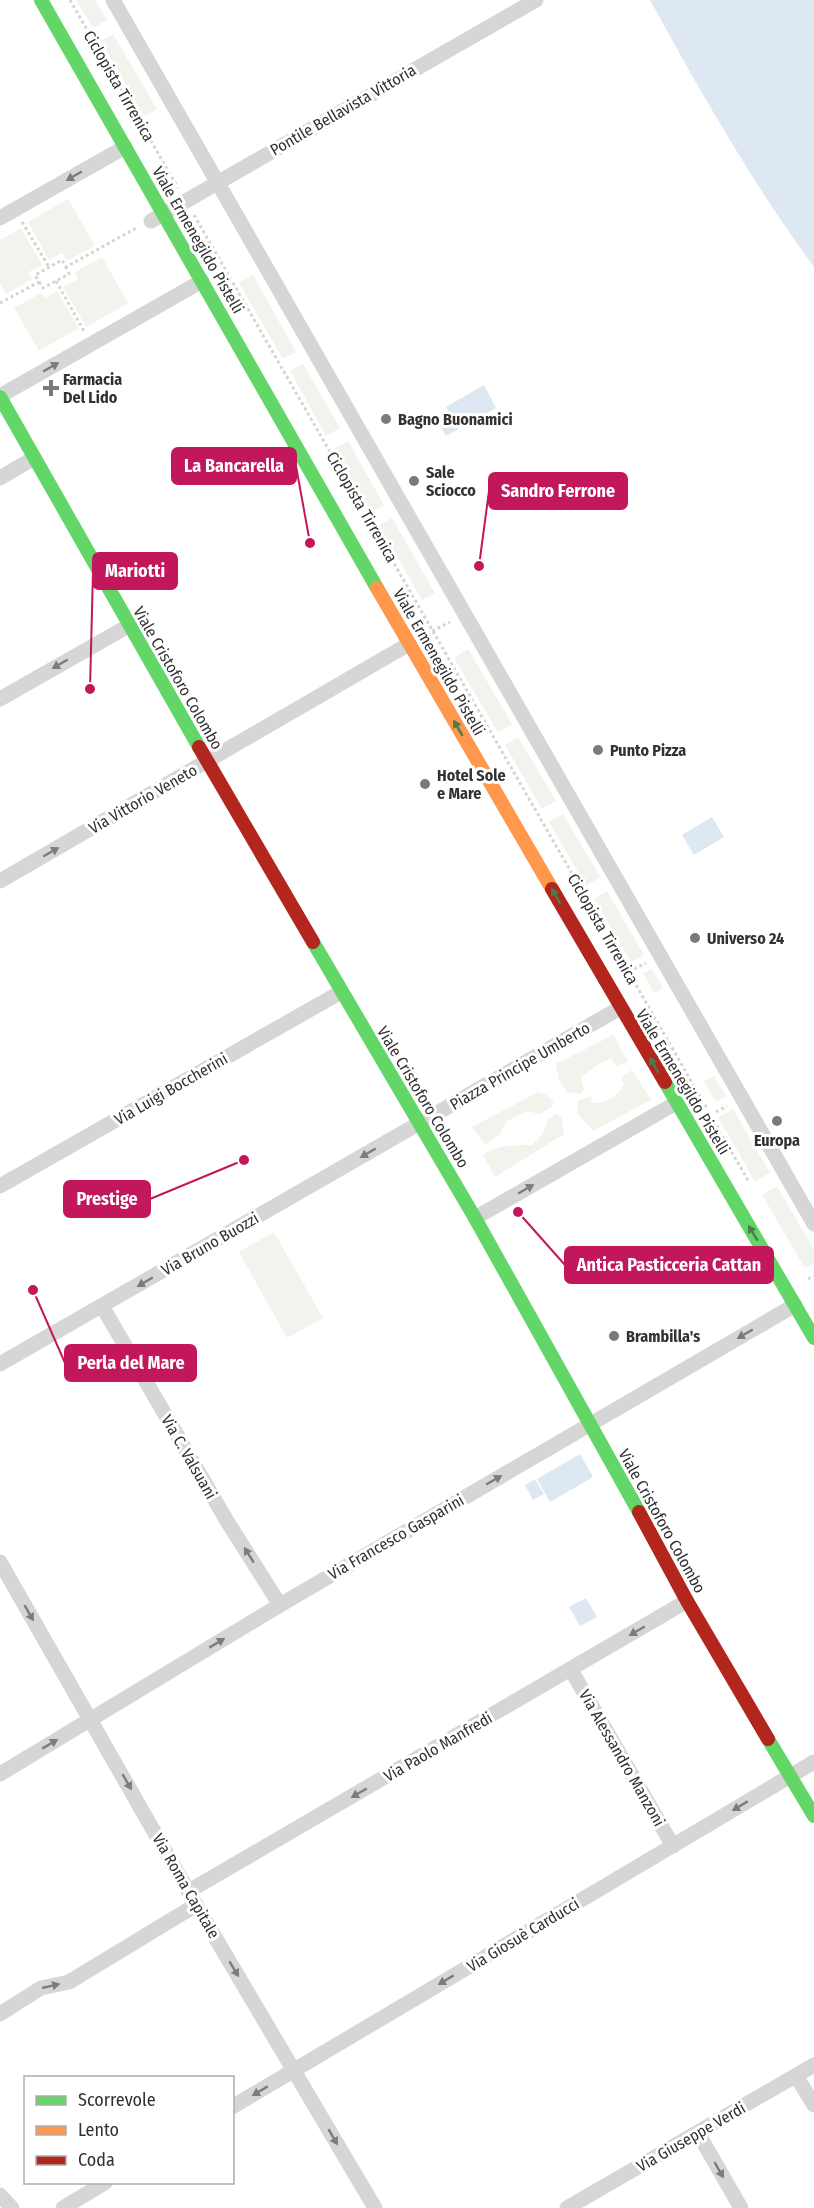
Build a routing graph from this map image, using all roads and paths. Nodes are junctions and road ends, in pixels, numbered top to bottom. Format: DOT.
graph roads {
  1 [pos="41,0"];
  2 [pos="70,0"];
  3 [pos="113,0"];
  4 [pos="537,0"];
  5 [pos="125,147"];
  6 [pos="218,182"];
  7 [pos="186,201"];
  8 [pos="19,216"];
  9 [pos="157,217"];
  10 [pos="0,218"];
  11 [pos="49,267"];
  12 [pos="66,267"];
  13 [pos="56,281"];
  14 [pos="202,281"];
  15 [pos="39,282"];
  16 [pos="0,303"];
  17 [pos="87,336"];
  18 [pos="0,397"];
  19 [pos="34,458"];
  20 [pos="0,478"];
  21 [pos="465,614"];
  22 [pos="130,625"];
  23 [pos="433,631"];
  24 [pos="410,644"];
  25 [pos="0,699"];
  26 [pos="207,762"];
  27 [pos="0,881"];
  28 [pos="341,992"];
  29 [pos="620,1008"];
  30 [pos="676,1103"];
  31 [pos="419,1124"];
  32 [pos="0,1186"];
  33 [pos="752,1187"];
  34 [pos="475,1218"];
  35 [pos="814,1224"];
  36 [pos="814,1276"];
  37 [pos="810,1288"];
  38 [pos="795,1305"];
  39 [pos="102,1306"];
  40 [pos="814,1338"];
  41 [pos="0,1364"];
  42 [pos="591,1424"];
  43 [pos="0,1562"];
  44 [pos="687,1602"];
  45 [pos="280,1605"];
  46 [pos="571,1670"];
  47 [pos="91,1720"];
  48 [pos="814,1762"];
  49 [pos="0,1774"];
  50 [pos="790,1776"];
  51 [pos="814,1816"];
  52 [pos="672,1846"];
  53 [pos="193,1898"];
  54 [pos="0,2014"];
  55 [pos="814,2065"];
  56 [pos="294,2070"];
  57 [pos="796,2076"];
  58 [pos="814,2105"];
  59 [pos="234,2106"];
  60 [pos="698,2133"];
  61 [pos="103,2184"];
  62 [pos="0,2195"];
  63 [pos="12,2208"];
  64 [pos="63,2208"];
  65 [pos="375,2208"];
  66 [pos="567,2208"];
  67 [pos="741,2208"];
  1 -- 5 [label="street, Viale Ermenegildo Pistelli"];
  2 -- 7 [label="path, Ciclopista Tirrenica"];
  3 -- 6 [label="street"];
  4 -- 6 [label="street, Pontile Bellavista Vittoria"];
  5 -- 9 [label="street, Viale Ermenegildo Pistelli"];
  5 -- 10 [label="street, one-way"];
  6 -- 7 [label="street, Pontile Bellavista Vittoria"];
  6 -- 21 [label="street"];
  7 -- 9 [label="street, Pontile Bellavista Vittoria"];
  7 -- 23 [label="path, Ciclopista Tirrenica"];
  8 -- 11 [label="path"];
  9 -- 12 [label="path"];
  9 -- 14 [label="street, Viale Ermenegildo Pistelli"];
  11 -- 12 [label="path"];
  11 -- 15 [label="path"];
  12 -- 13 [label="path"];
  13 -- 15 [label="path"];
  13 -- 17 [label="path"];
  18 -- 14 [label="street, one-way"];
  14 -- 24 [label="street, Viale Ermenegildo Pistelli"];
  15 -- 16 [label="path"];
  18 -- 19 [label="street, Viale Cristoforo Colombo"];
  19 -- 20 [label="street"];
  19 -- 22 [label="street, Viale Cristoforo Colombo"];
  21 -- 23 [label="path"];
  21 -- 35 [label="street"];
  22 -- 25 [label="street, one-way"];
  22 -- 26 [label="street, Viale Cristoforo Colombo"];
  23 -- 24 [label="path"];
  23 -- 33 [label="path, Ciclopista Tirrenica"];
  24 -- 26 [label="street, Via Vittorio Veneto"];
  29 -- 24 [label="street, Viale Ermenegildo Pistelli, one-way"];
  27 -- 26 [label="street, Via Vittorio Veneto, one-way"];
  26 -- 28 [label="street, Viale Cristoforo Colombo"];
  28 -- 31 [label="street, Viale Cristoforo Colombo"];
  28 -- 32 [label="street, Via Luigi Boccherini"];
  30 -- 29 [label="street, Viale Ermenegildo Pistelli, one-way"];
  29 -- 31 [label="street, Piazza Principe Umberto"];
  34 -- 30 [label="street, one-way"];
  38 -- 30 [label="street, Viale Ermenegildo Pistelli, one-way"];
  31 -- 34 [label="street, Viale Cristoforo Colombo"];
  31 -- 39 [label="street, Via Bruno Buozzi, one-way"];
  34 -- 42 [label="street, Viale Cristoforo Colombo"];
  36 -- 37 [label="path"];
  38 -- 40 [label="street, Viale Ermenegildo Pistelli"];
  38 -- 42 [label="street, Via Francesco Gasparini, one-way"];
  39 -- 41 [label="street, Via Bruno Buozzi"];
  45 -- 39 [label="street, Via C. Valsuani, one-way"];
  42 -- 44 [label="street, Viale Cristoforo Colombo"];
  45 -- 42 [label="street, Via Francesco Gasparini, one-way"];
  43 -- 47 [label="street, Via Roma Capitale, one-way"];
  44 -- 46 [label="street, Via Paolo Manfredi, one-way"];
  44 -- 50 [label="street, Viale Cristoforo Colombo"];
  47 -- 45 [label="street, Via Francesco Gasparini, one-way"];
  46 -- 52 [label="street, Via Alessandro Manzoni"];
  46 -- 53 [label="street, Via Paolo Manfredi, one-way"];
  49 -- 47 [label="street, Via Francesco Gasparini, one-way"];
  47 -- 53 [label="street, Via Roma Capitale, one-way"];
  48 -- 50 [label="street, Via Giosuè Carducci"];
  50 -- 51 [label="street, Viale Cristoforo Colombo"];
  50 -- 52 [label="street, Via Giosuè Carducci, one-way"];
  52 -- 56 [label="street, Via Giosuè Carducci, one-way"];
  54 -- 53 [label="street, Via Paolo Manfredi, one-way"];
  53 -- 56 [label="street, Via Roma Capitale, one-way"];
  55 -- 57 [label="street, Via Giuseppe Verdi"];
  56 -- 59 [label="street, Via Giosuè Carducci, one-way"];
  56 -- 65 [label="street, Via Roma Capitale, one-way"];
  57 -- 58 [label="street"];
  57 -- 60 [label="street, Via Giuseppe Verdi"];
  60 -- 66 [label="street, Via Giuseppe Verdi"];
  60 -- 67 [label="street, one-way"];
  61 -- 64 [label="street"];
  62 -- 63 [label="street"];
}
